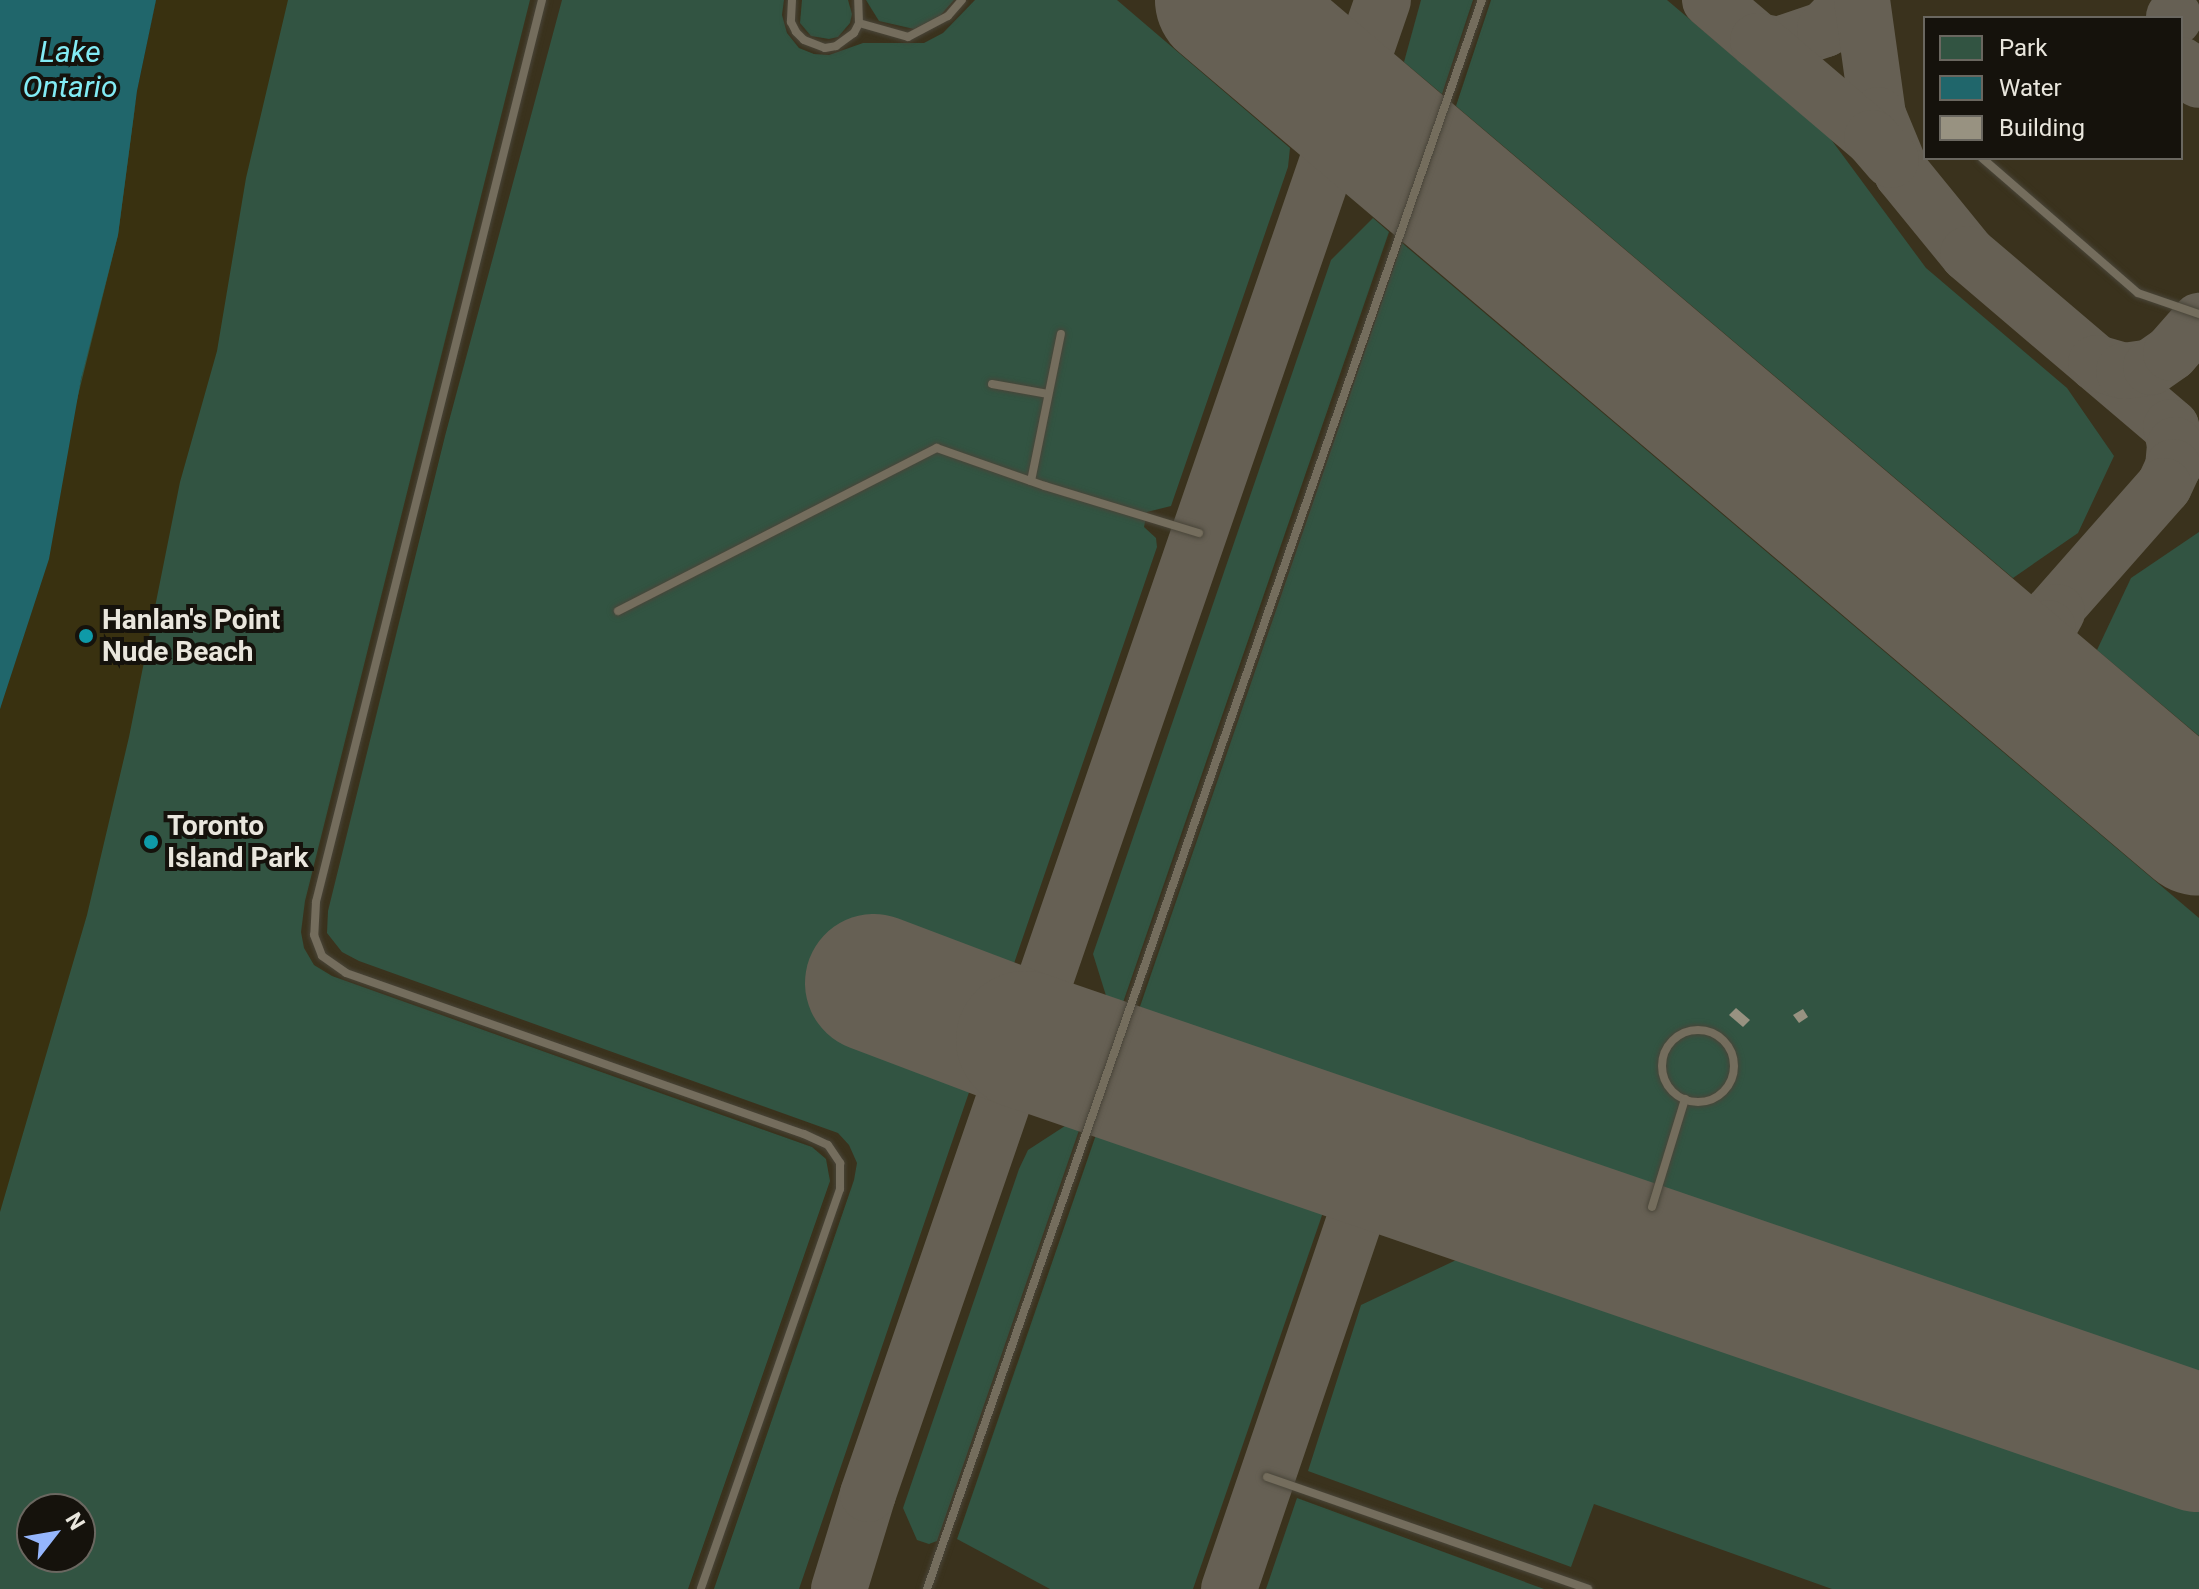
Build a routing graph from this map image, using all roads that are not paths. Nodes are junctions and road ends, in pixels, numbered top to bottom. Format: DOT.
graph roads {
  1 [pos="542,0"];
  2 [pos="792,0"];
  3 [pos="858,0"];
  4 [pos="962,0"];
  5 [pos="1482,0"];
  6 [pos="859,23"];
  7 [pos="1984,160"];
  8 [pos="2199,314"];
  9 [pos="1061,334"];
  10 [pos="992,384"];
  11 [pos="1048,394"];
  12 [pos="1031,481"];
  13 [pos="1199,533"];
  14 [pos="618,611"];
  15 [pos="1685,1099"];
  16 [pos="1652,1207"];
  17 [pos="1267,1477"];
  18 [pos="701,1589"];
  19 [pos="927,1589"];
  20 [pos="1588,1589"];
  1 -- 18 [label="lane"];
  2 -- 6 [label="lane"];
  3 -- 6 [label="lane"];
  4 -- 6 [label="lane"];
  5 -- 19 [label="lane"];
  7 -- 8 [label="lane"];
  9 -- 11 [label="lane"];
  10 -- 11 [label="lane"];
  11 -- 12 [label="lane"];
  12 -- 13 [label="lane"];
  12 -- 14 [label="lane"];
  15 -- 15 [label="lane"];
  15 -- 16 [label="lane"];
  17 -- 20 [label="lane"];
}
